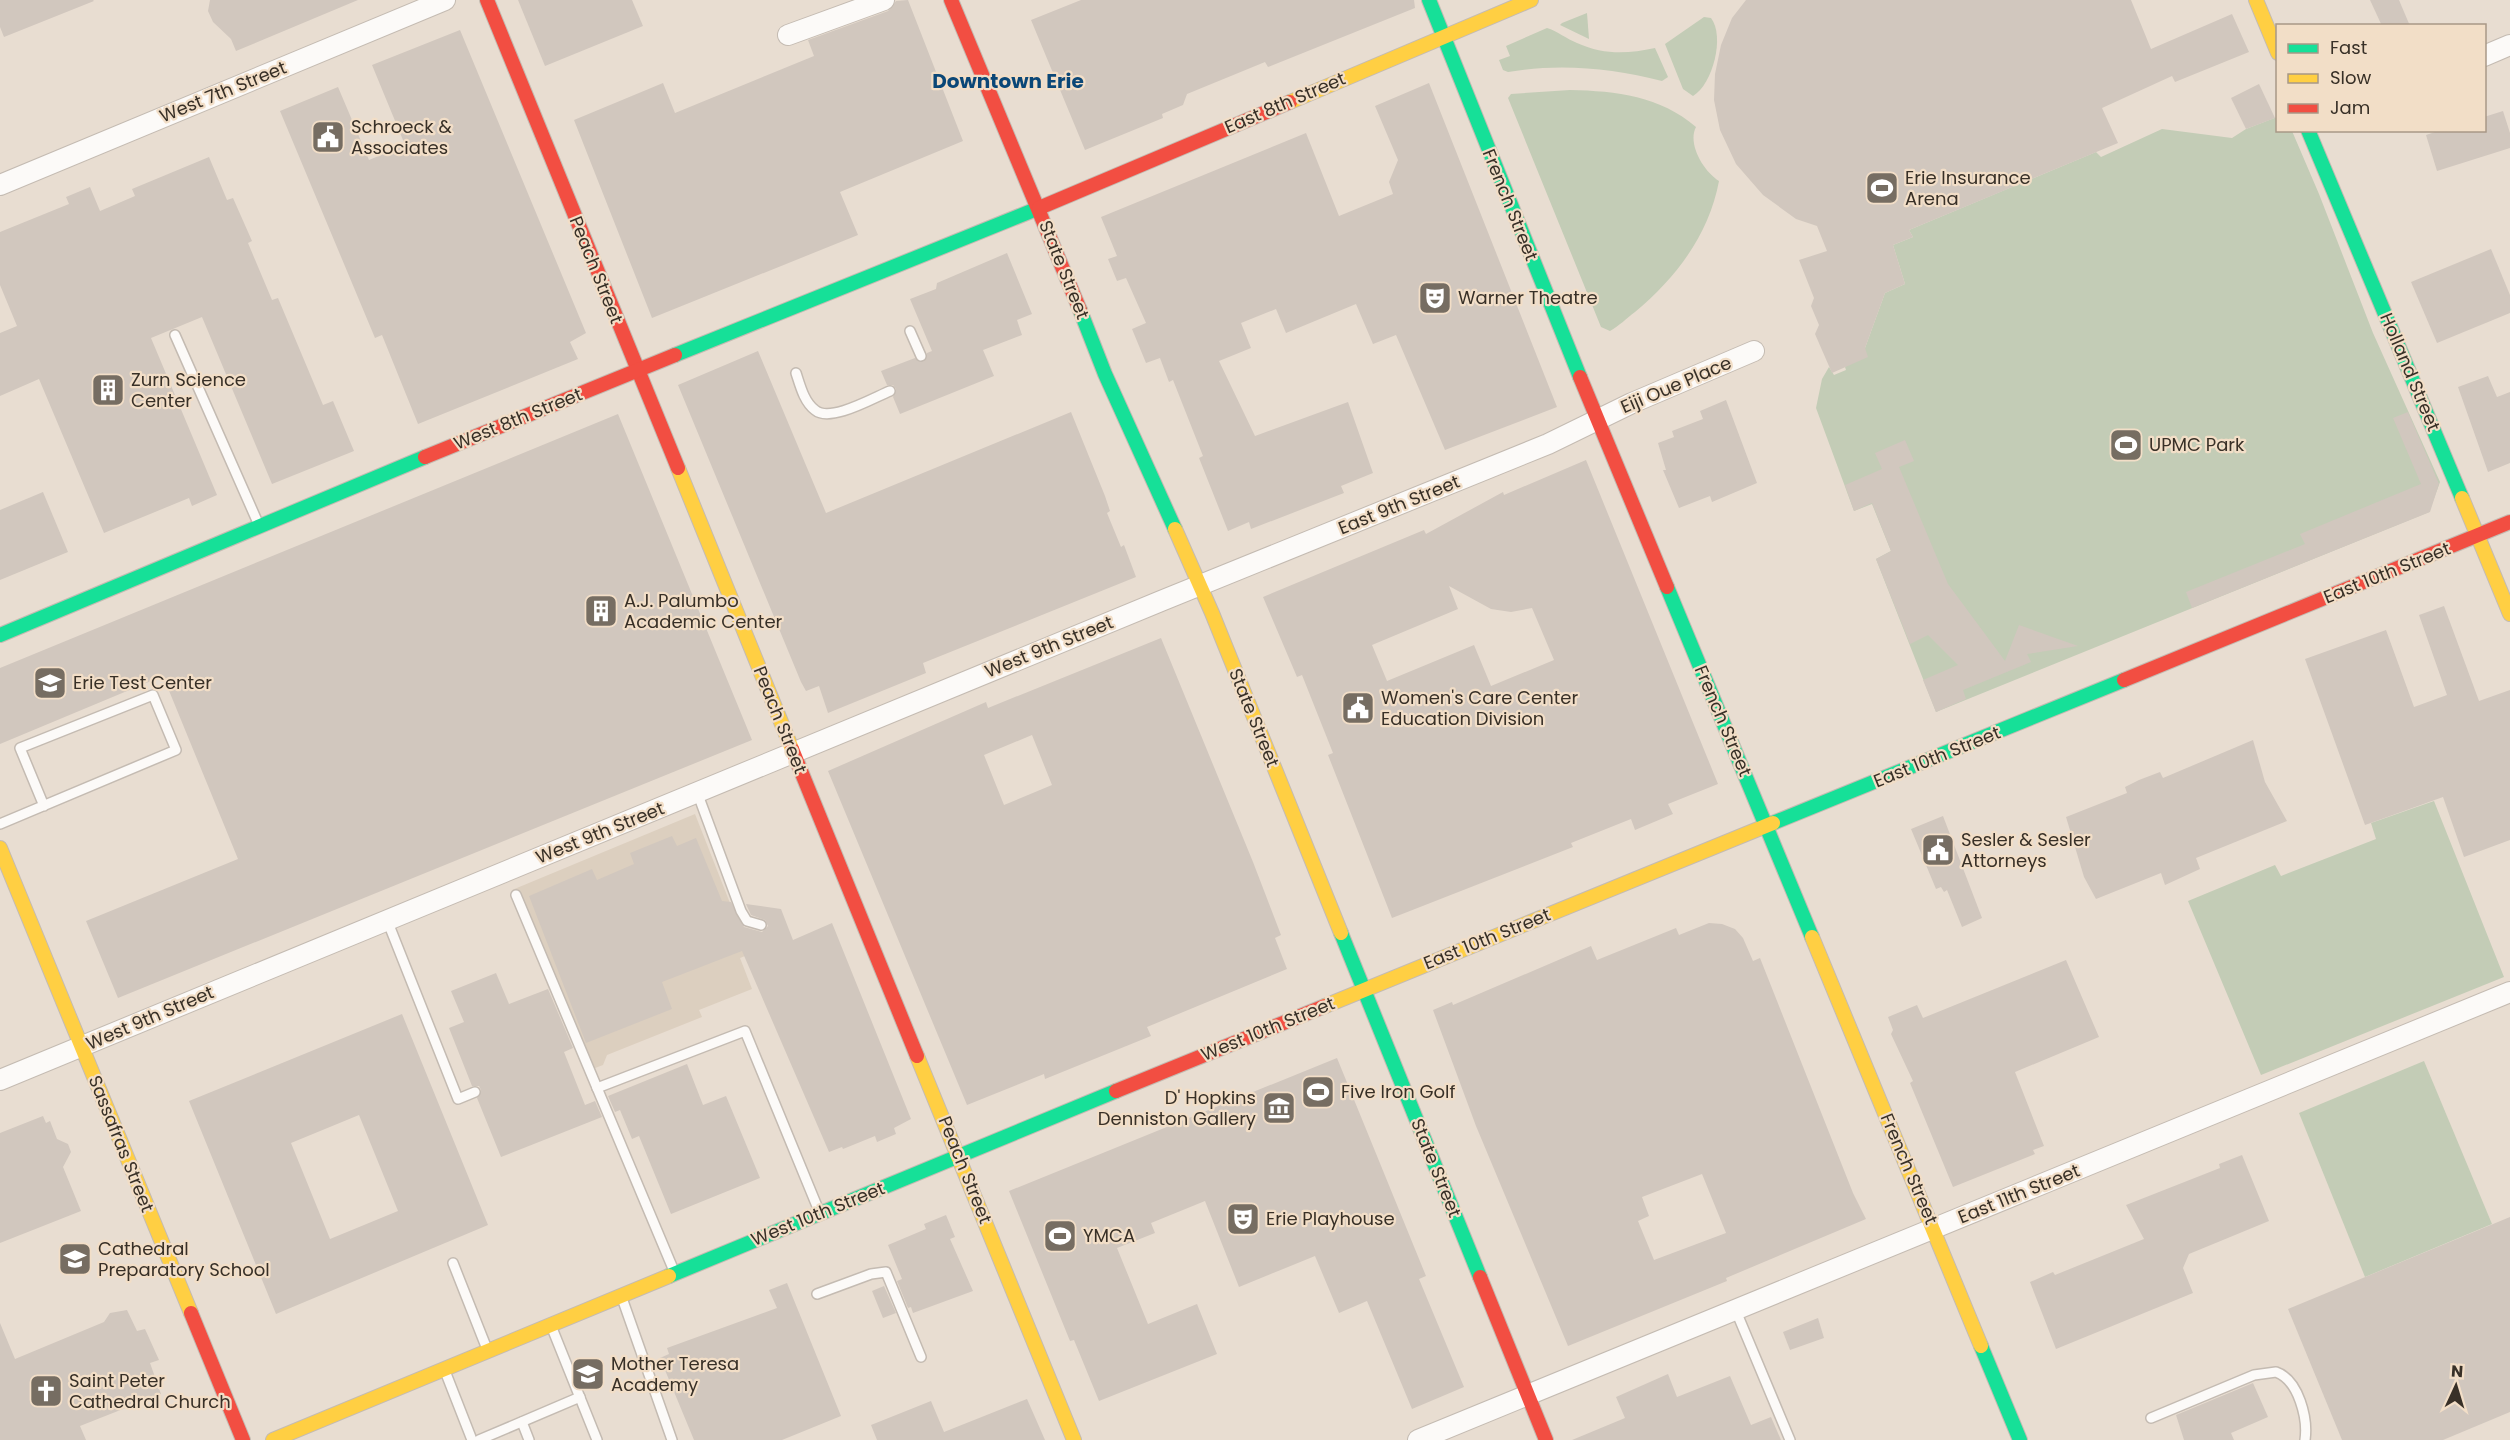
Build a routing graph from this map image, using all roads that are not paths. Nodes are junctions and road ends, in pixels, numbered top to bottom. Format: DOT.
graph roads {
  1 [pos="445,0"];
  2 [pos="488,0"];
  3 [pos="884,0"];
  4 [pos="951,0"];
  5 [pos="1429,0"];
  6 [pos="1532,0"];
  7 [pos="2256,0"];
  8 [pos="788,35"];
  9 [pos="1443,37"];
  10 [pos="2510,45"];
  11 [pos="2276,51"];
  12 [pos="2486,55"];
  13 [pos="2309,132"];
  14 [pos="0,184"];
  15 [pos="1039,208"];
  16 [pos="910,331"];
  17 [pos="175,335"];
  18 [pos="1754,351"];
  19 [pos="921,356"];
  20 [pos="637,371"];
  21 [pos="796,373"];
  22 [pos="890,391"];
  23 [pos="1598,420"];
  24 [pos="2510,522"];
  25 [pos="259,525"];
  26 [pos="2478,536"];
  27 [pos="1199,586"];
  28 [pos="2510,614"];
  29 [pos="0,635"];
  30 [pos="793,753"];
  31 [pos="697,792"];
  32 [pos="44,806"];
  33 [pos="0,824"];
  34 [pos="1766,825"];
  35 [pos="1,853"];
  36 [pos="516,895"];
  37 [pos="387,920"];
  38 [pos="761,925"];
  39 [pos="1364,990"];
  40 [pos="2510,992"];
  41 [pos="81,1047"];
  42 [pos="0,1080"];
  43 [pos="597,1088"];
  44 [pos="475,1092"];
  45 [pos="959,1155"];
  46 [pos="819,1214"];
  47 [pos="1934,1229"];
  48 [pos="453,1263"];
  49 [pos="675,1274"];
  50 [pos="817,1294"];
  51 [pos="621,1296"];
  52 [pos="1736,1311"];
  53 [pos="551,1325"];
  54 [pos="488,1351"];
  55 [pos="921,1357"];
  56 [pos="444,1369"];
  57 [pos="1527,1395"];
  58 [pos="580,1397"];
  59 [pos="2151,1418"];
  60 [pos="522,1422"];
  61 [pos="243,1440"];
  62 [pos="273,1440"];
  63 [pos="472,1440"];
  64 [pos="479,1440"];
  65 [pos="529,1440"];
  66 [pos="597,1440"];
  67 [pos="672,1440"];
  68 [pos="1074,1440"];
  69 [pos="1418,1440"];
  70 [pos="1546,1440"];
  71 [pos="1790,1440"];
  72 [pos="2020,1440"];
  73 [pos="2305,1440"];
  1 -- 14 [label="street, West 7th Street"];
  2 -- 20 [label="street, Peach Street"];
  3 -- 8 [label="street"];
  4 -- 15 [label="street, State Street"];
  5 -- 9 [label="street, French Street"];
  6 -- 9 [label="street, East 8th Street"];
  7 -- 11 [label="street"];
  9 -- 15 [label="street, East 8th Street"];
  9 -- 23 [label="street, French Street"];
  10 -- 12 [label="street"];
  13 -- 26 [label="street, Holland Street"];
  15 -- 20 [label="street, West 8th Street"];
  15 -- 27 [label="street, State Street"];
  16 -- 19 [label="lane"];
  17 -- 25 [label="lane"];
  18 -- 23 [label="street, Eiji Oue Place"];
  20 -- 25 [label="street, West 8th Street"];
  20 -- 30 [label="street, Peach Street"];
  21 -- 22 [label="lane"];
  23 -- 27 [label="street, East 9th Street"];
  23 -- 34 [label="street, French Street"];
  24 -- 26 [label="street, East 10th Street"];
  25 -- 29 [label="street, West 8th Street"];
  26 -- 28 [label="street, Holland Street"];
  26 -- 34 [label="street, East 10th Street"];
  27 -- 30 [label="street, West 9th Street"];
  27 -- 39 [label="street, State Street"];
  30 -- 31 [label="street, West 9th Street"];
  30 -- 45 [label="street, Peach Street"];
  31 -- 37 [label="street, West 9th Street"];
  31 -- 38 [label="lane"];
  32 -- 32 [label="lane"];
  32 -- 33 [label="lane"];
  34 -- 39 [label="street, East 10th Street"];
  34 -- 47 [label="street, French Street"];
  35 -- 41 [label="street, Sassafras Street"];
  36 -- 43 [label="lane"];
  37 -- 41 [label="street, West 9th Street"];
  37 -- 44 [label="lane"];
  39 -- 45 [label="street, West 10th Street"];
  39 -- 57 [label="street, State Street"];
  40 -- 47 [label="street, East 11th Street"];
  41 -- 42 [label="street, West 9th Street"];
  41 -- 61 [label="street, Sassafras Street"];
  43 -- 46 [label="lane"];
  43 -- 49 [label="lane"];
  45 -- 46 [label="street, West 10th Street"];
  45 -- 68 [label="street, Peach Street"];
  46 -- 49 [label="street, West 10th Street"];
  47 -- 52 [label="street, East 11th Street"];
  47 -- 72 [label="street, French Street"];
  48 -- 54 [label="lane"];
  49 -- 51 [label="street, West 10th Street"];
  50 -- 55 [label="lane"];
  51 -- 53 [label="street, West 10th Street"];
  51 -- 67 [label="lane"];
  52 -- 57 [label="street, East 11th Street"];
  52 -- 71 [label="lane"];
  53 -- 54 [label="street, West 10th Street"];
  53 -- 58 [label="lane"];
  54 -- 56 [label="street, West 10th Street"];
  56 -- 62 [label="street, West 10th Street"];
  56 -- 63 [label="lane"];
  57 -- 69 [label="street, East 11th Street"];
  57 -- 70 [label="street, State Street"];
  58 -- 60 [label="lane"];
  58 -- 66 [label="lane"];
  59 -- 73 [label="lane"];
  60 -- 64 [label="lane"];
  60 -- 65 [label="lane"];
}
